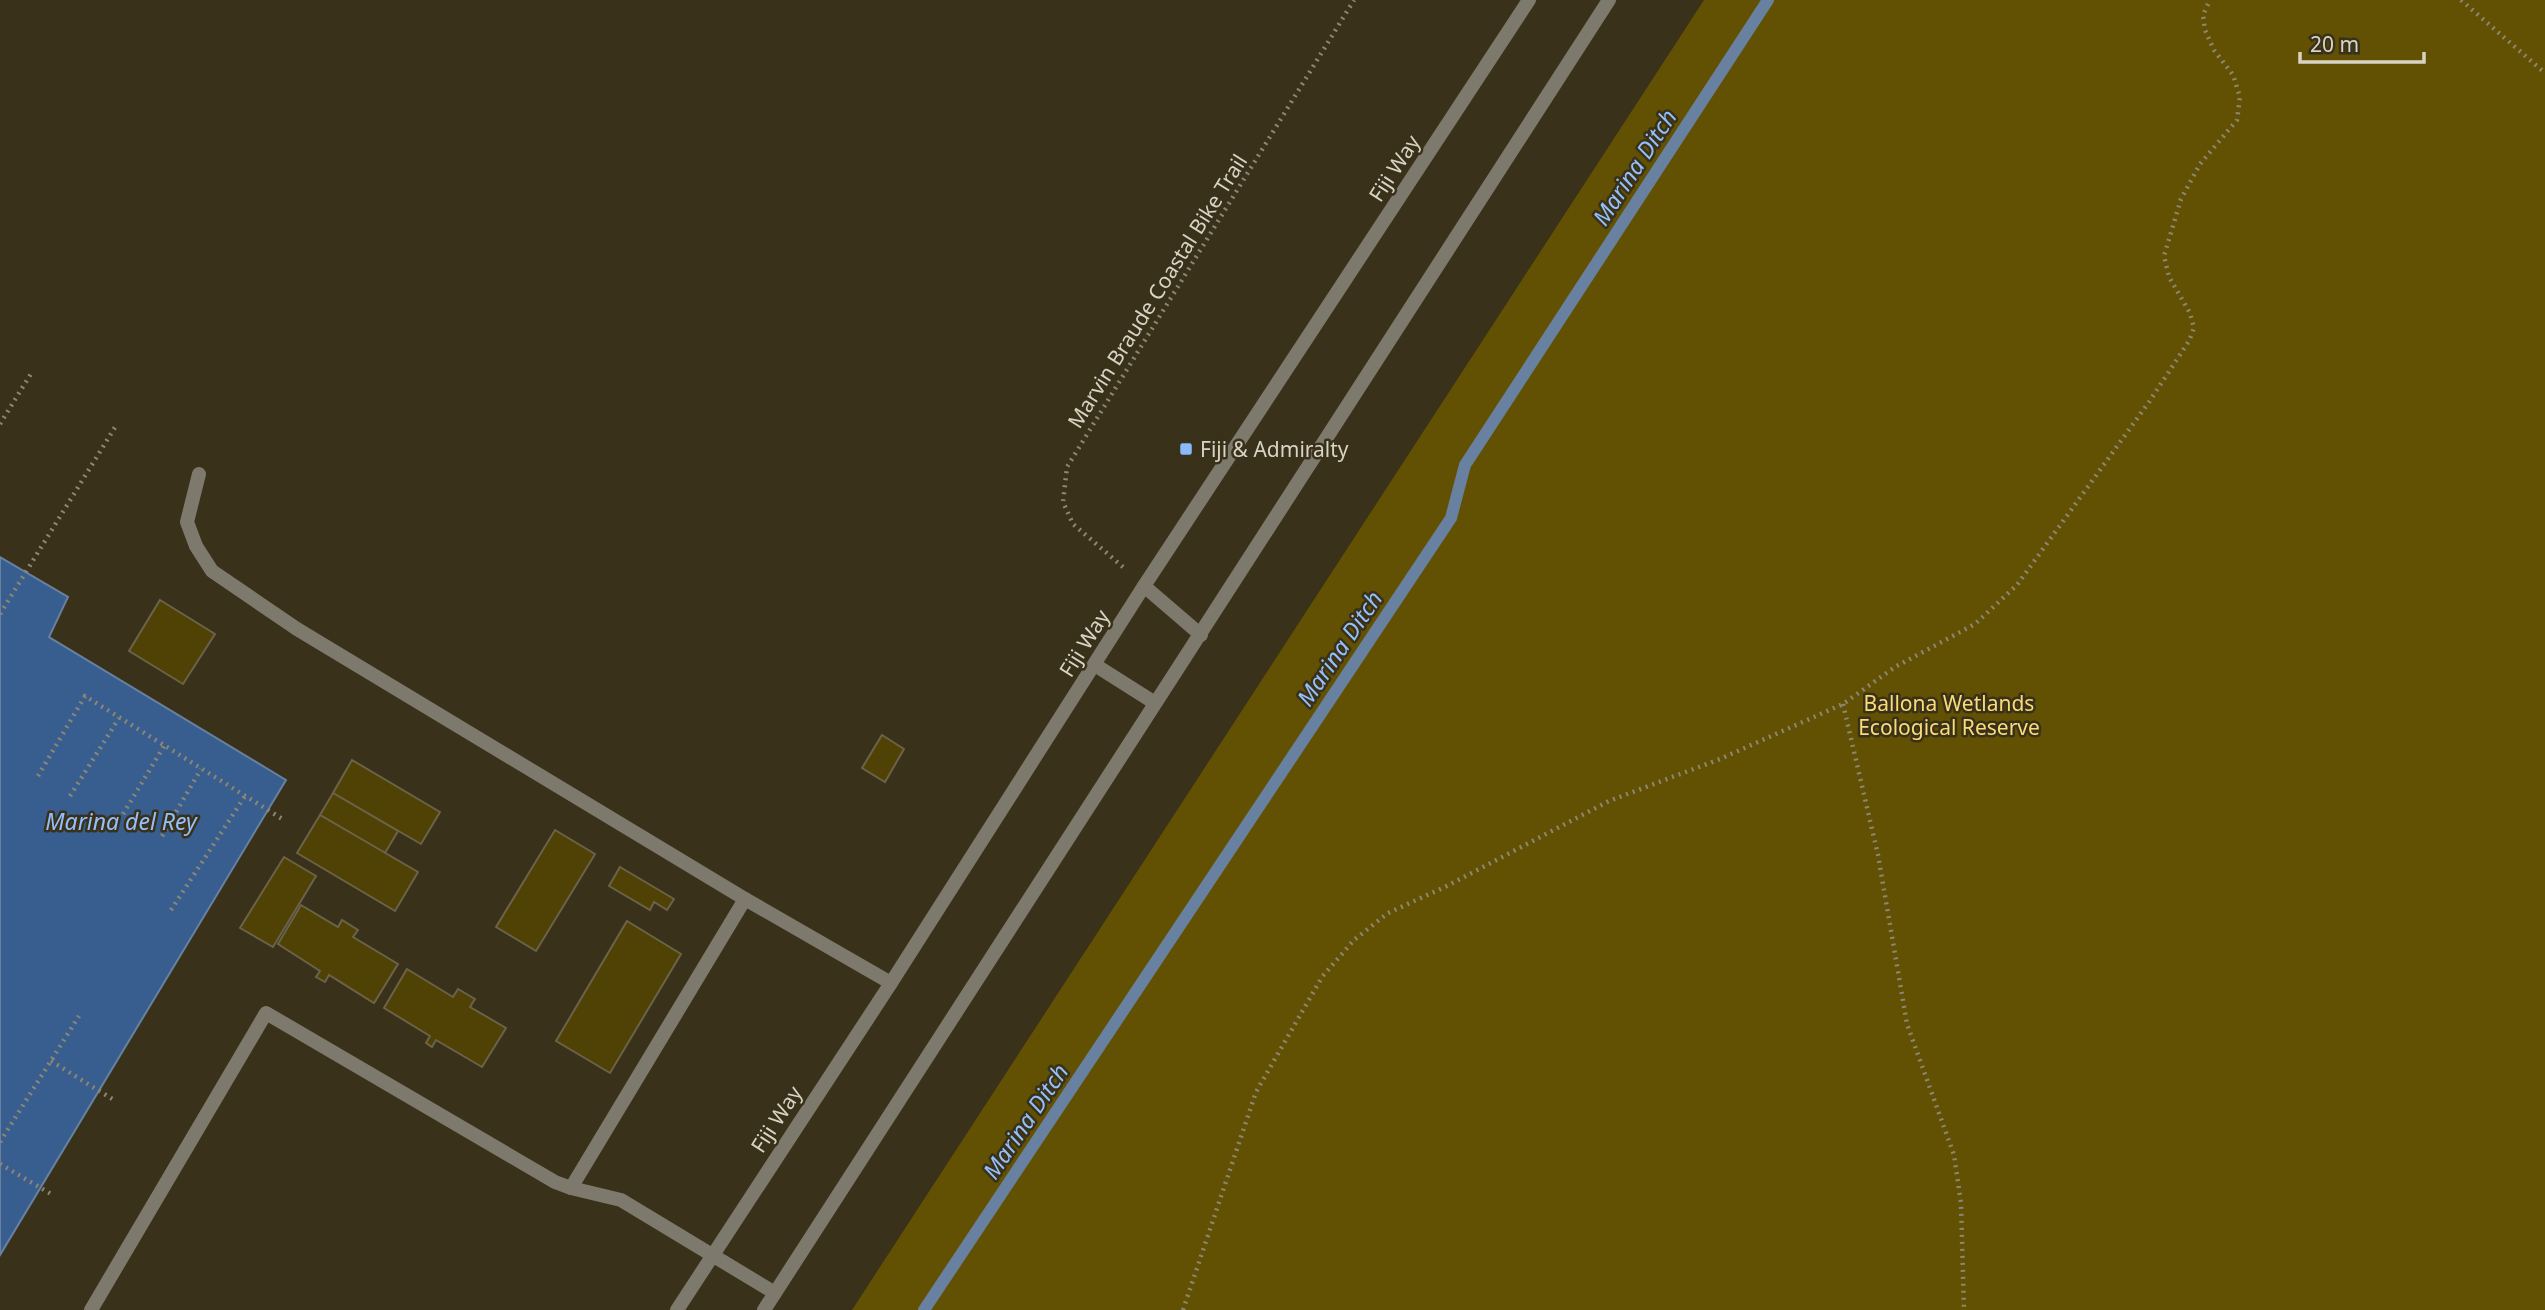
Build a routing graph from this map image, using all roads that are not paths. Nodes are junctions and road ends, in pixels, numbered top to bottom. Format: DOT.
graph roads {
  1 [pos="1529,0"];
  2 [pos="1609,0"];
  3 [pos="199,474"];
  4 [pos="1144,586"];
  5 [pos="1200,635"];
  6 [pos="1095,665"];
  7 [pos="1155,703"];
  8 [pos="744,899"];
  9 [pos="891,983"];
  10 [pos="571,1188"];
  11 [pos="711,1256"];
  12 [pos="775,1293"];
  13 [pos="91,1310"];
  14 [pos="677,1310"];
  15 [pos="764,1310"];
  1 -- 4 [label="street, Fiji Way"];
  2 -- 5 [label="street"];
  3 -- 8 [label="street"];
  4 -- 5 [label="street"];
  4 -- 6 [label="street, Fiji Way"];
  5 -- 7 [label="street"];
  6 -- 7 [label="street"];
  6 -- 9 [label="street, Fiji Way"];
  7 -- 12 [label="street"];
  8 -- 9 [label="street"];
  8 -- 10 [label="street"];
  9 -- 11 [label="street, Fiji Way"];
  10 -- 11 [label="street"];
  10 -- 13 [label="street"];
  11 -- 12 [label="street"];
  11 -- 14 [label="street, Fiji Way"];
  12 -- 15 [label="street"];
}
